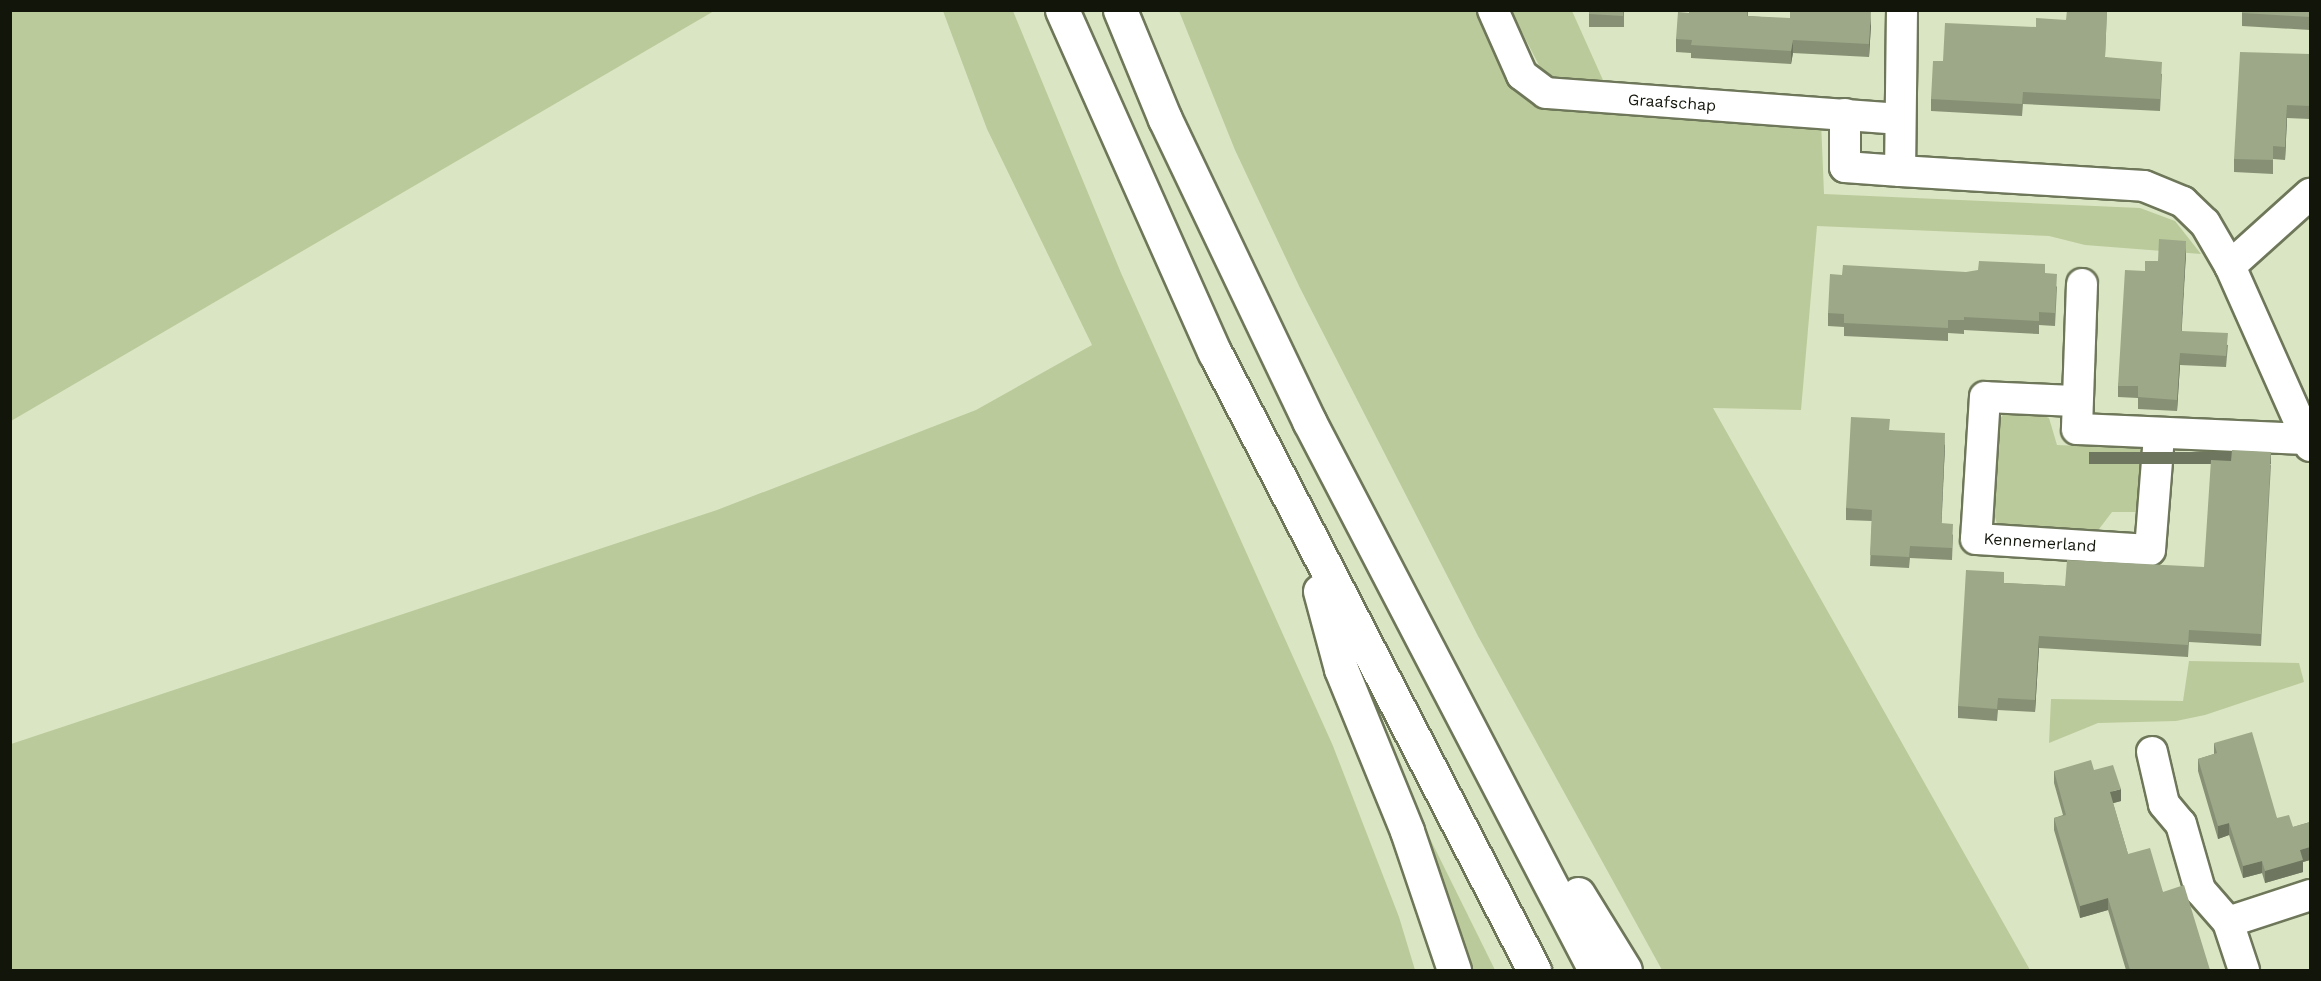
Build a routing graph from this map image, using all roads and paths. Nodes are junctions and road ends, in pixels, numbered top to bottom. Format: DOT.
graph roads {
  1 [pos="1062,10"];
  2 [pos="1120,10"];
  3 [pos="1493,10"];
  4 [pos="1902,10"];
  5 [pos="1845,114"];
  6 [pos="1899,119"];
  7 [pos="1900,171"];
  8 [pos="2310,194"];
  9 [pos="2230,266"];
  10 [pos="2082,284"];
  11 [pos="2076,401"];
  12 [pos="2159,435"];
  13 [pos="2309,442"];
  14 [pos="1306,535"];
  15 [pos="1430,655"];
  16 [pos="2152,752"];
  17 [pos="2310,894"];
  18 [pos="2228,922"];
  19 [pos="1454,970"];
  20 [pos="1534,970"];
  21 [pos="1595,970"];
  22 [pos="1624,970"];
  23 [pos="2244,970"];
  1 -- 14 [label="highway"];
  2 -- 15 [label="highway"];
  3 -- 5 [label="street, Graafschap"];
  4 -- 6 [label="street"];
  5 -- 6 [label="street, Graafschap"];
  5 -- 7 [label="street"];
  6 -- 7 [label="street"];
  7 -- 9 [label="street"];
  8 -- 9 [label="street"];
  9 -- 13 [label="street"];
  10 -- 11 [label="street"];
  11 -- 12 [label="street"];
  11 -- 12 [label="street, Kennemerland"];
  12 -- 13 [label="street"];
  14 -- 19 [label="highway"];
  14 -- 20 [label="highway"];
  15 -- 21 [label="highway"];
  15 -- 22 [label="highway"];
  16 -- 18 [label="street"];
  17 -- 18 [label="street"];
  18 -- 23 [label="street"];
}
